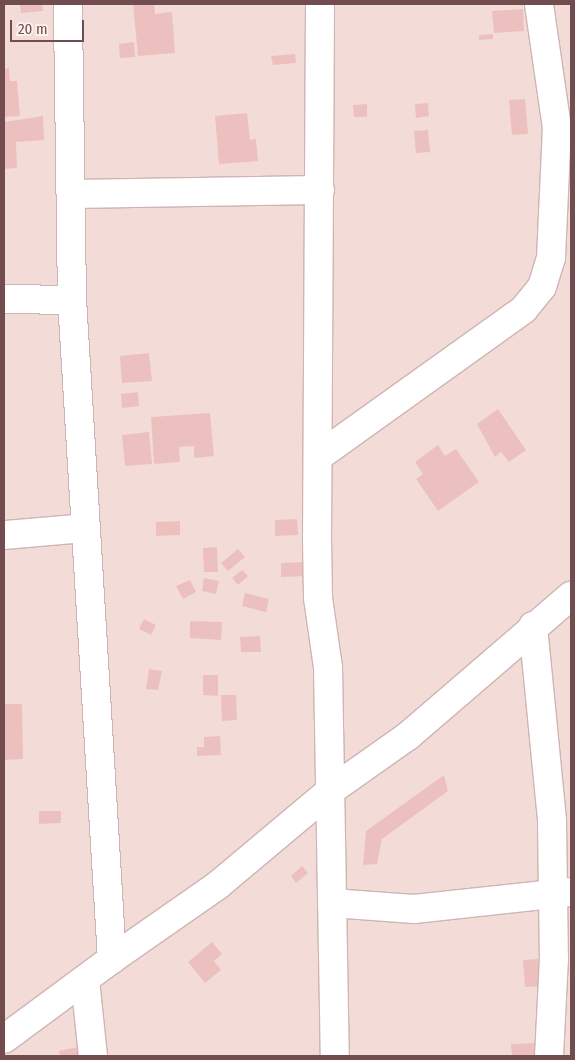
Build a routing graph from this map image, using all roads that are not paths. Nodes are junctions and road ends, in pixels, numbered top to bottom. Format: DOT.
graph roads {
  1 [pos="68,4"];
  2 [pos="539,4"];
  3 [pos="319,6"];
  4 [pos="564,136"];
  5 [pos="320,190"];
  6 [pos="71,194"];
  7 [pos="4,299"];
  8 [pos="72,300"];
  9 [pos="319,456"];
  10 [pos="85,528"];
  11 [pos="4,535"];
  12 [pos="571,596"];
  13 [pos="533,626"];
  14 [pos="330,791"];
  15 [pos="562,894"];
  16 [pos="332,903"];
  17 [pos="112,959"];
  18 [pos="85,980"];
  19 [pos="4,1039"];
  20 [pos="93,1056"];
  21 [pos="335,1056"];
  22 [pos="549,1056"];
  1 -- 6 [label="street"];
  2 -- 4 [label="street"];
  3 -- 5 [label="street"];
  4 -- 9 [label="street"];
  5 -- 6 [label="street"];
  5 -- 9 [label="street"];
  6 -- 8 [label="street"];
  7 -- 8 [label="street"];
  8 -- 10 [label="street"];
  9 -- 14 [label="street"];
  10 -- 11 [label="street"];
  10 -- 17 [label="street"];
  12 -- 13 [label="street"];
  13 -- 14 [label="street"];
  13 -- 15 [label="street"];
  14 -- 16 [label="street"];
  14 -- 17 [label="street"];
  15 -- 16 [label="street"];
  15 -- 22 [label="street"];
  16 -- 21 [label="street"];
  17 -- 18 [label="street"];
  18 -- 19 [label="street"];
  18 -- 20 [label="street"];
}
